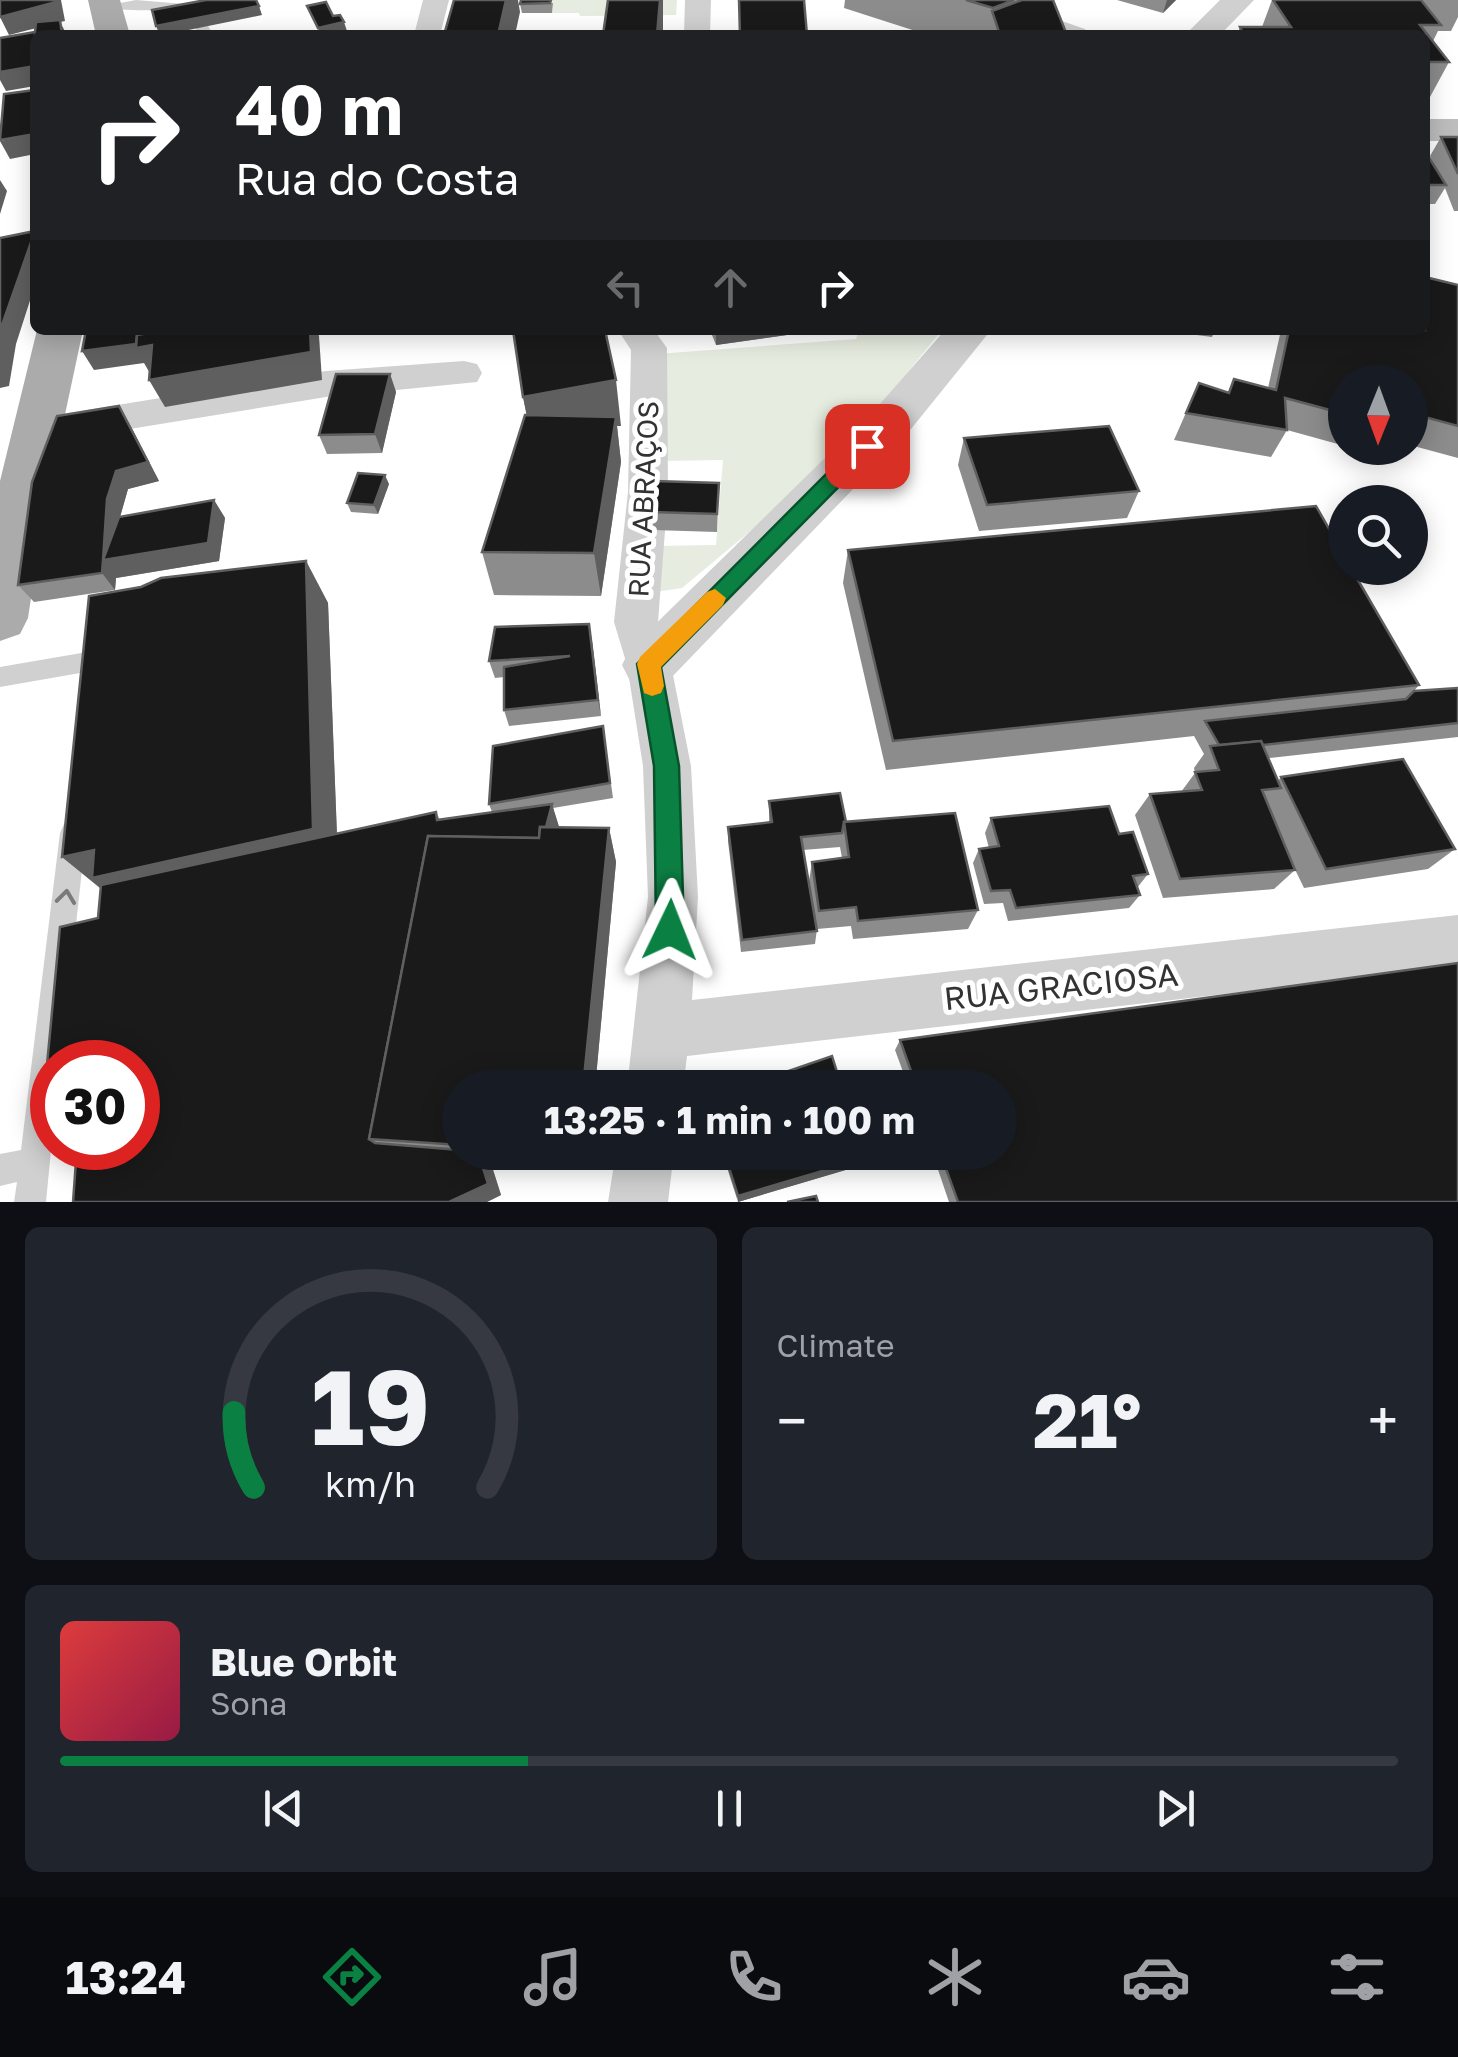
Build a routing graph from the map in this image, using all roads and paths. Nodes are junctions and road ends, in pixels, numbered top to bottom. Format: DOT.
graph roads {
  1 [pos="436,0"];
  2 [pos="698,0"];
  3 [pos="977,0"];
  4 [pos="1238,0"];
  5 [pos="108,14"];
  6 [pos="205,30"];
  7 [pos="428,30"];
  8 [pos="696,30"];
  9 [pos="1062,30"];
  10 [pos="1206,30"];
  11 [pos="1430,130"];
  12 [pos="1458,130"];
  13 [pos="58,335"];
  14 [pos="639,335"];
  15 [pos="965,335"];
  16 [pos="464,373"];
  17 [pos="22,449"];
  18 [pos="0,618"];
  19 [pos="648,664"];
  20 [pos="0,676"];
  21 [pos="89,699"];
  22 [pos="75,815"];
  23 [pos="1458,941"];
  24 [pos="663,1030"];
  25 [pos="49,1040"];
  26 [pos="657,1070"];
  27 [pos="30,1163"];
  28 [pos="0,1170"];
  29 [pos="34,1170"];
  30 [pos="642,1170"];
  31 [pos="30,1202"];
  32 [pos="638,1202"];
  1 -- 7 [label="street"];
  2 -- 8 [label="street"];
  3 -- 9 [label="street"];
  4 -- 10 [label="street"];
  5 -- 6 [label="lane"];
  11 -- 12 [label="main road"];
  13 -- 17 [label="main road"];
  14 -- 19 [label="street, RUA ABRAÇOS"];
  15 -- 19 [label="street"];
  16 -- 17 [label="street"];
  17 -- 18 [label="main road"];
  19 -- 24 [label="street, RUA ABRAÇOS"];
  20 -- 21 [label="lane"];
  25 -- 22 [label="lane, one-way"];
  23 -- 24 [label="street, RUA GRACIOSA"];
  24 -- 26 [label="street, RUA ABRAÇOS"];
  27 -- 28 [label="lane"];
  29 -- 31 [label="lane"];
  30 -- 32 [label="street"];
}
